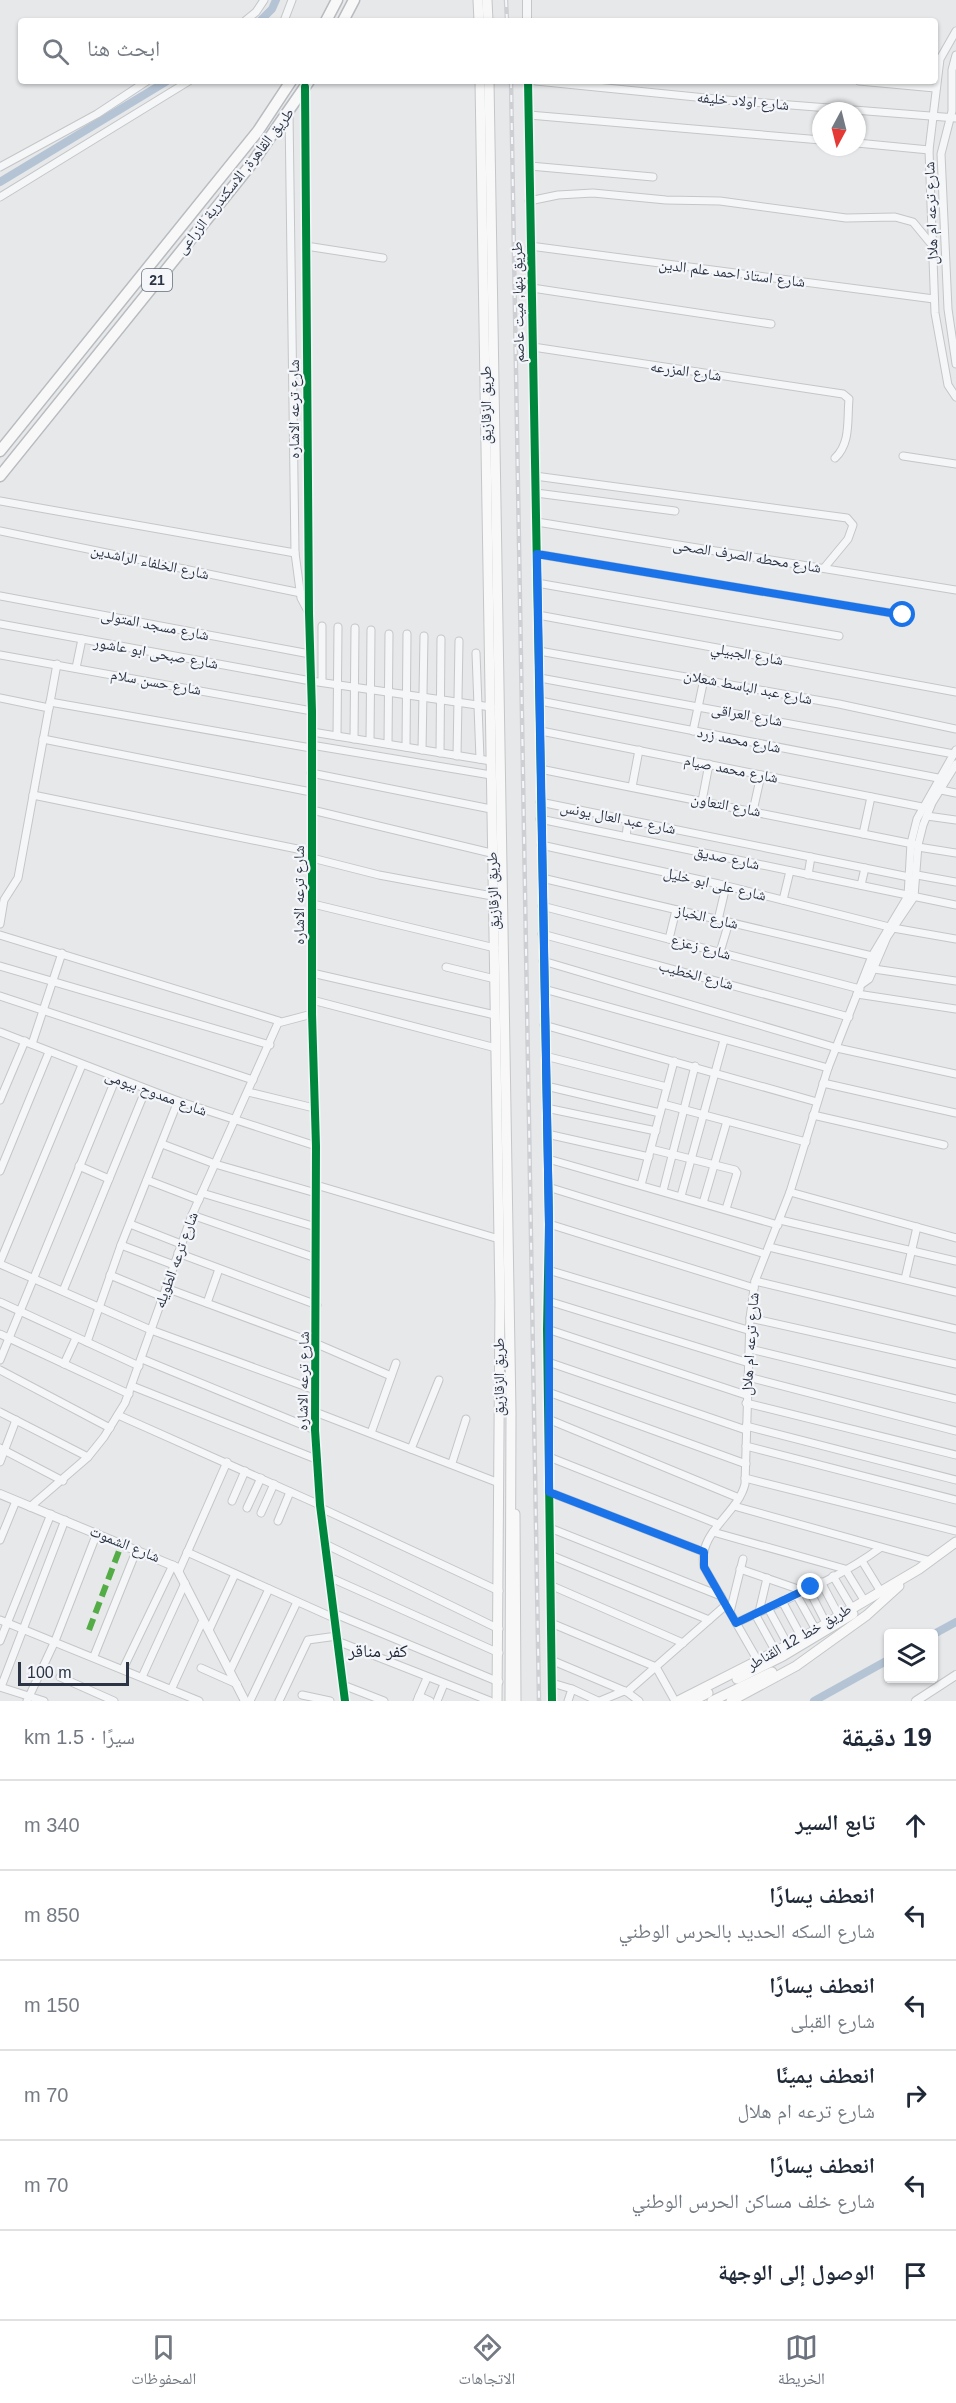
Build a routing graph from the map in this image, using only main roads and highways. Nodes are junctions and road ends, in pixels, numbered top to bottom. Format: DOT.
graph roads {
  1 [pos="337,0"];
  2 [pos="354,0"];
  3 [pos="478,0"];
  4 [pos="487,0"];
  5 [pos="328,18"];
  6 [pos="345,18"];
  7 [pos="479,18"];
  8 [pos="488,18"];
  9 [pos="289,84"];
  10 [pos="307,84"];
  11 [pos="480,84"];
  12 [pos="489,84"];
  13 [pos="489,298"];
  14 [pos="0,451"];
  15 [pos="0,476"];
  16 [pos="494,779"];
  17 [pos="502,1186"];
  18 [pos="499,1452"];
  19 [pos="510,1452"];
  20 [pos="510,1507"];
  21 [pos="956,1542"];
  22 [pos="887,1591"];
  23 [pos="497,1701"];
  24 [pos="510,1701"];
  25 [pos="516,1701"];
  26 [pos="676,1701"];
  27 [pos="692,1701"];
  28 [pos="712,1701"];
  29 [pos="731,1701"];
  1 -- 5 [label="highway"];
  2 -- 6 [label="highway"];
  3 -- 7 [label="main road"];
  4 -- 8 [label="main road"];
  9 -- 14 [label="highway, طريق القاهرة, الاسكندرية الزراعى / 21"];
  10 -- 15 [label="highway, طريق القاهرة, الاسكندرية الزراعى / 21"];
  11 -- 13 [label="main road, طريق الزقازيق"];
  12 -- 13 [label="main road, طريق الزقازيق"];
  13 -- 16 [label="main road, طريق الزقازيق"];
  13 -- 16 [label="main road, طريق الزقازيق"];
  16 -- 17 [label="main road, طريق الزقازيق"];
  16 -- 17 [label="main road, طريق الزقازيق"];
  17 -- 18 [label="main road, طريق الزقازيق"];
  17 -- 19 [label="main road, طريق الزقازيق"];
  18 -- 19 [label="main road"];
  18 -- 23 [label="main road, طريق الزقازيق"];
  19 -- 20 [label="main road, طريق الزقازيق"];
  20 -- 24 [label="main road, طريق الزقازيق"];
  20 -- 25 [label="main road"];
  21 -- 22 [label="main road, طريق خط 12 القناطر"];
  22 -- 26 [label="main road, طريق خط 12 القناطر"];
  22 -- 27 [label="main road"];
  22 -- 28 [label="main road"];
  22 -- 29 [label="main road, طريق خط 12 القناطر"];
}
